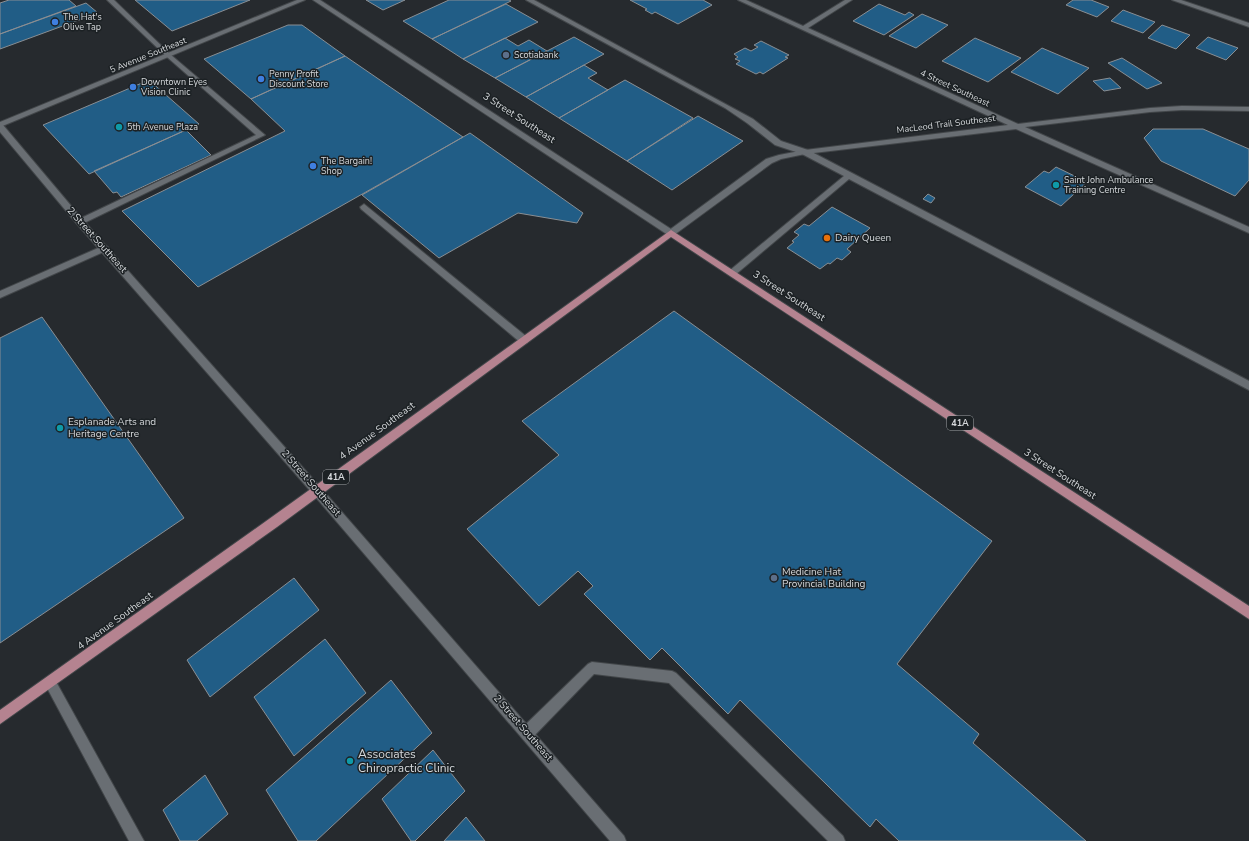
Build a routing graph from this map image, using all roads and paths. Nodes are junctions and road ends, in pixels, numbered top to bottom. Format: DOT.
graph roads {
  1 [pos="110,0"];
  2 [pos="302,0"];
  3 [pos="316,0"];
  4 [pos="529,0"];
  5 [pos="741,0"];
  6 [pos="849,0"];
  7 [pos="1175,0"];
  8 [pos="1249,26"];
  9 [pos="803,29"];
  10 [pos="169,56"];
  11 [pos="1249,109"];
  12 [pos="1014,125"];
  13 [pos="0,126"];
  14 [pos="805,152"];
  15 [pos="850,175"];
  16 [pos="364,207"];
  17 [pos="80,222"];
  18 [pos="1249,230"];
  19 [pos="671,233"];
  20 [pos="105,248"];
  21 [pos="732,273"];
  22 [pos="0,296"];
  23 [pos="524,340"];
  24 [pos="1249,386"];
  25 [pos="317,491"];
  26 [pos="1249,613"];
  27 [pos="50,682"];
  28 [pos="0,718"];
  29 [pos="527,733"];
  30 [pos="137,841"];
  31 [pos="619,841"];
  32 [pos="838,841"];
  1 -- 10 [label="street"];
  2 -- 10 [label="street, 5 Avenue Southeast"];
  3 -- 19 [label="street, 3 Street Southeast"];
  4 -- 14 [label="street"];
  5 -- 9 [label="street, 4 Street Southeast"];
  6 -- 9 [label="street"];
  7 -- 8 [label="street"];
  9 -- 12 [label="street, 4 Street Southeast"];
  10 -- 13 [label="street, 5 Avenue Southeast"];
  10 -- 17 [label="street"];
  11 -- 12 [label="street, MacLeod Trail Southeast"];
  12 -- 14 [label="street, MacLeod Trail Southeast"];
  12 -- 18 [label="street, 4 Street Southeast"];
  13 -- 17 [label="street, 2 Street Southeast"];
  14 -- 15 [label="street"];
  14 -- 19 [label="street, MacLeod Trail Southeast"];
  15 -- 21 [label="street"];
  15 -- 24 [label="street"];
  16 -- 23 [label="street"];
  17 -- 20 [label="street, 2 Street Southeast"];
  19 -- 21 [label="main road, 3 Street Southeast / 41A"];
  19 -- 23 [label="main road, 4 Avenue Southeast / 41A"];
  20 -- 22 [label="street"];
  20 -- 25 [label="street, 2 Street Southeast"];
  21 -- 26 [label="main road, 3 Street Southeast / 41A"];
  23 -- 25 [label="main road, 4 Avenue Southeast / 41A"];
  25 -- 27 [label="main road, 4 Avenue Southeast / 41A"];
  25 -- 29 [label="street, 2 Street Southeast"];
  27 -- 28 [label="main road, 4 Avenue Southeast / 41A"];
  27 -- 30 [label="street"];
  29 -- 31 [label="street, 2 Street Southeast"];
  29 -- 32 [label="street"];
}
